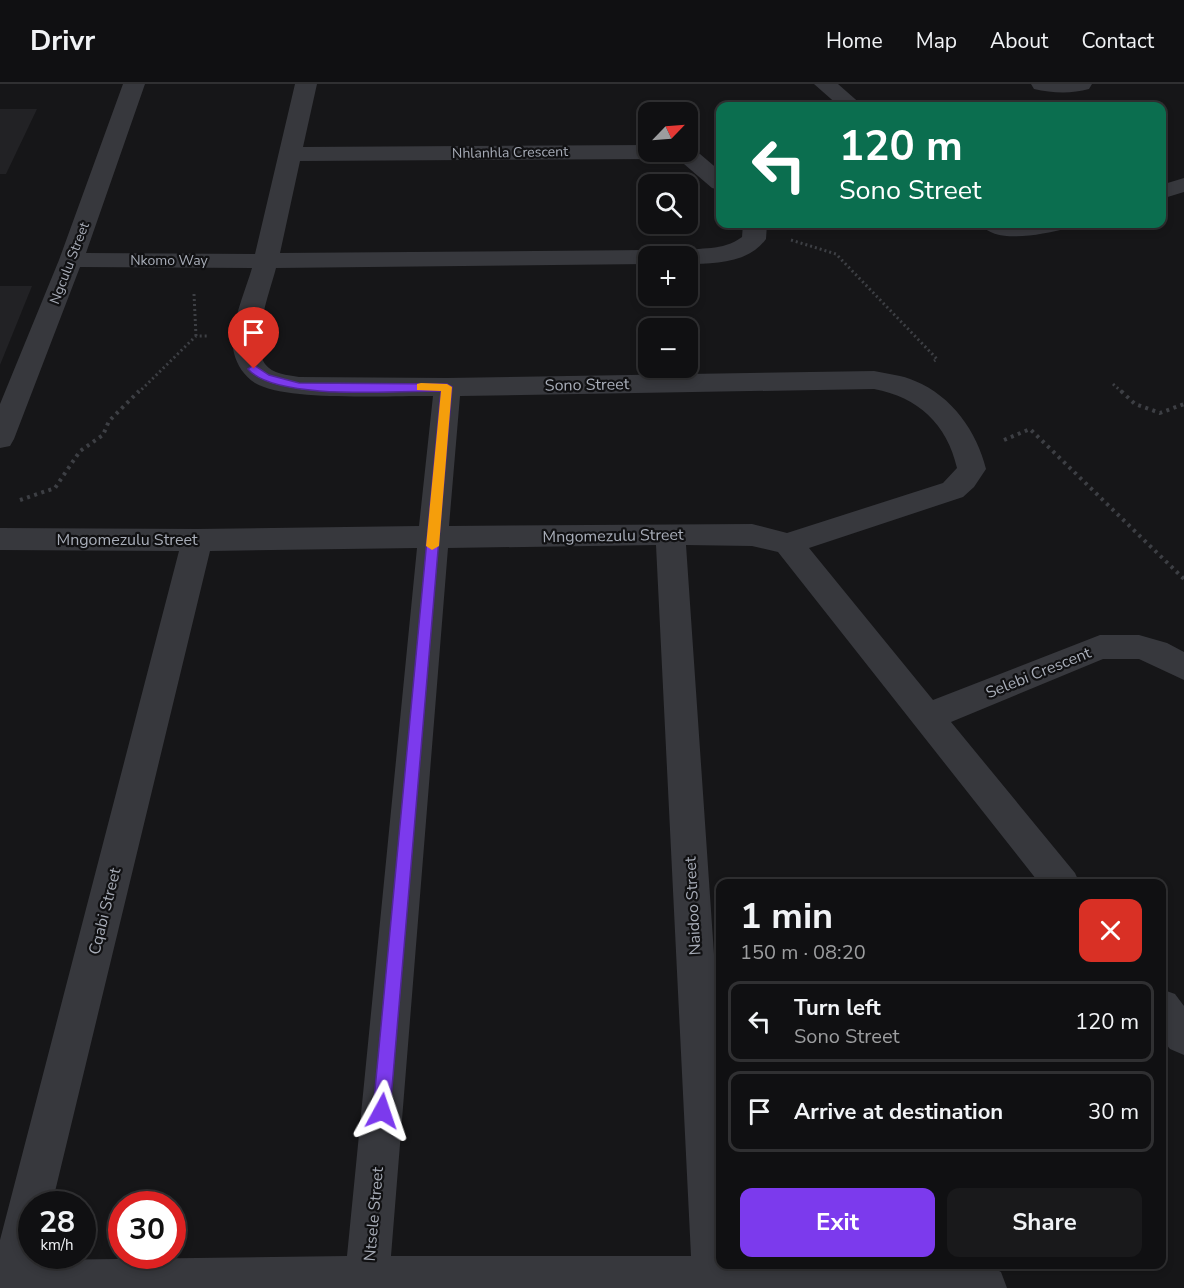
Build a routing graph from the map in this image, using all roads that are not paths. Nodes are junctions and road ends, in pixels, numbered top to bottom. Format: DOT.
graph roads {
  1 [pos="134,84"];
  2 [pos="306,84"];
  3 [pos="825,84"];
  4 [pos="1042,84"];
  5 [pos="1081,84"];
  6 [pos="847,102"];
  7 [pos="290,154"];
  8 [pos="716,180"];
  9 [pos="1184,185"];
  10 [pos="1166,190"];
  11 [pos="755,228"];
  12 [pos="1003,228"];
  13 [pos="1024,228"];
  14 [pos="698,256"];
  15 [pos="638,257"];
  16 [pos="71,260"];
  17 [pos="266,261"];
  18 [pos="447,387"];
  19 [pos="0,439"];
  20 [pos="670,534"];
  21 [pos="433,537"];
  22 [pos="0,539"];
  23 [pos="197,540"];
  24 [pos="788,544"];
  25 [pos="1184,667"];
  26 [pos="927,717"];
  27 [pos="1058,879"];
  28 [pos="1166,1013"];
  29 [pos="1184,1036"];
  30 [pos="714,1278"];
  31 [pos="6,1283"];
  32 [pos="366,1283"];
  33 [pos="986,1288"];
  1 -- 16 [label="street, Ngculu Street"];
  2 -- 7 [label="street, Sono Street"];
  3 -- 6 [label="street"];
  4 -- 5 [label="street"];
  7 -- 8 [label="street, Nhlanhla Crescent"];
  7 -- 17 [label="street, Sono Street"];
  9 -- 10 [label="street"];
  11 -- 14 [label="street"];
  12 -- 13 [label="street"];
  15 -- 17 [label="street"];
  16 -- 17 [label="street, Nkomo Way"];
  16 -- 19 [label="street, Ngculu Street"];
  17 -- 18 [label="street, Sono Street"];
  18 -- 21 [label="street, Ntsele Street"];
  18 -- 24 [label="street, Sono Street"];
  20 -- 21 [label="street, Mngomezulu Street"];
  20 -- 24 [label="street, Mngomezulu Street"];
  20 -- 30 [label="street, Naidoo Street"];
  21 -- 23 [label="street, Mngomezulu Street"];
  21 -- 32 [label="street, Ntsele Street"];
  22 -- 23 [label="street, Mngomezulu Street"];
  23 -- 31 [label="street, Cqabi Street"];
  24 -- 26 [label="street"];
  25 -- 26 [label="street, Selebi Crescent"];
  26 -- 27 [label="street"];
  28 -- 29 [label="street"];
  30 -- 32 [label="street"];
  30 -- 33 [label="street"];
  31 -- 32 [label="street"];
}
